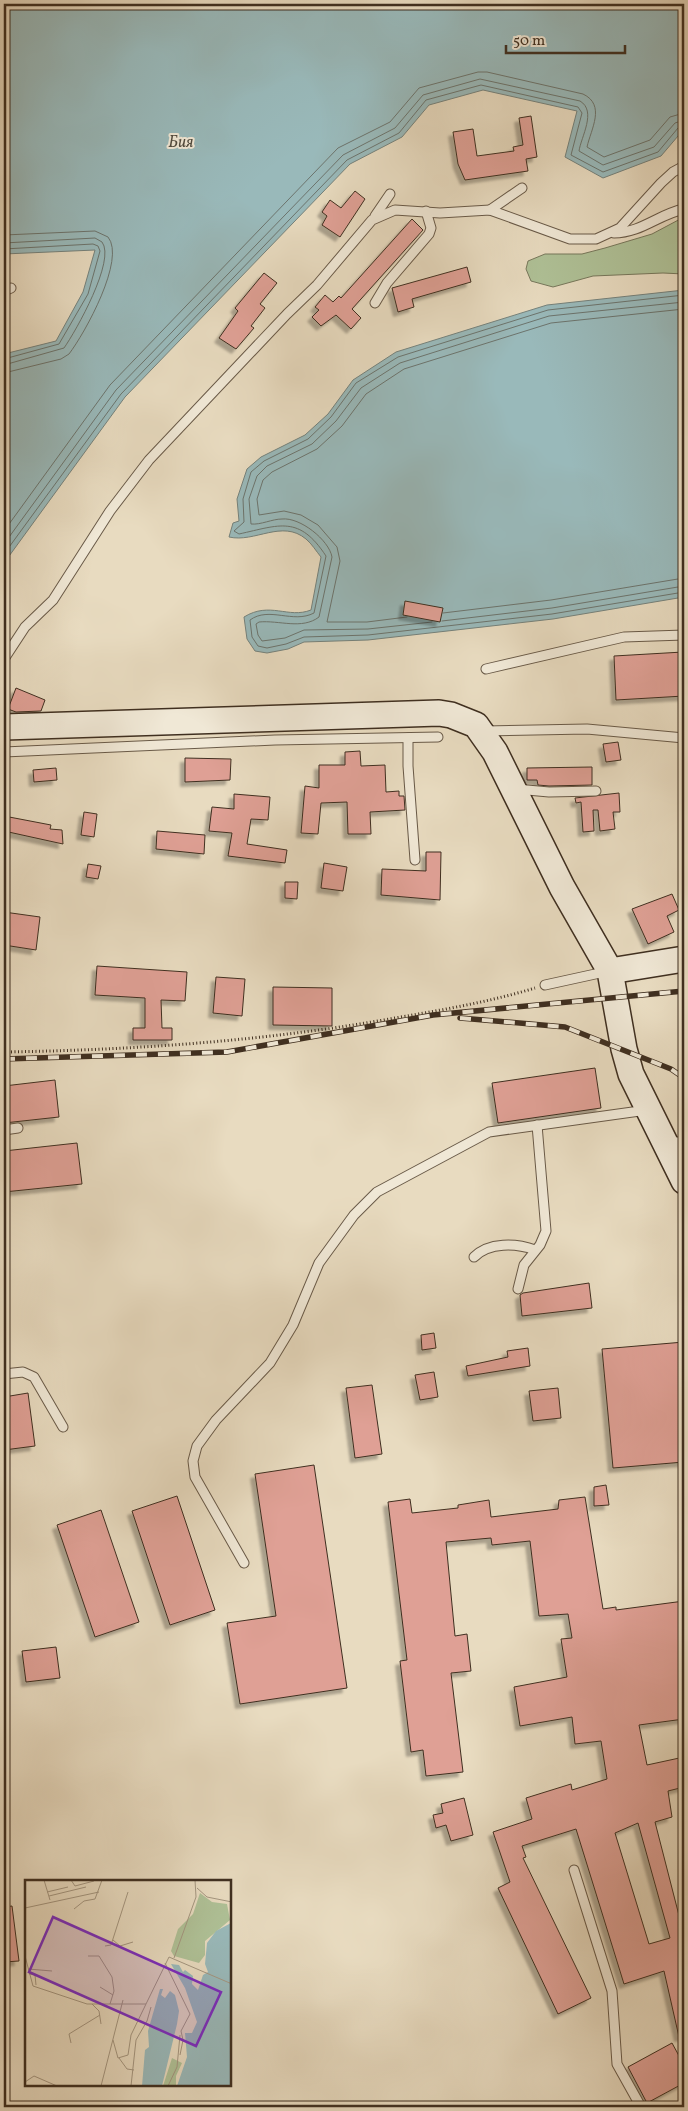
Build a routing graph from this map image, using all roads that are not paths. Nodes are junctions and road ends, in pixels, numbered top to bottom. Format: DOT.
graph roads {
  1 [pos="684,166"];
  2 [pos="522,188"];
  3 [pos="390,194"];
  4 [pos="684,209"];
  5 [pos="490,210"];
  6 [pos="426,212"];
  7 [pos="372,220"];
  8 [pos="614,233"];
  9 [pos="375,303"];
  10 [pos="684,635"];
  11 [pos="4,659"];
  12 [pos="486,669"];
  13 [pos="4,727"];
  14 [pos="482,731"];
  15 [pos="438,737"];
  16 [pos="408,738"];
  17 [pos="684,738"];
  18 [pos="4,752"];
  19 [pos="514,789"];
  20 [pos="596,791"];
  21 [pos="415,860"];
  22 [pos="684,959"];
  23 [pos="610,971"];
  24 [pos="545,985"];
  25 [pos="647,1110"];
  26 [pos="537,1125"];
  27 [pos="18,1128"];
  28 [pos="4,1130"];
  29 [pos="675,1142"];
  30 [pos="684,1181"];
  31 [pos="535,1250"];
  32 [pos="474,1257"];
  33 [pos="518,1289"];
  34 [pos="4,1374"];
  35 [pos="63,1427"];
  36 [pos="244,1563"];
  37 [pos="574,1870"];
  38 [pos="641,2107"];
  1 -- 8 [label="lane"];
  2 -- 5 [label="lane"];
  3 -- 7 [label="lane"];
  4 -- 8 [label="lane"];
  5 -- 6 [label="lane"];
  5 -- 8 [label="lane"];
  6 -- 7 [label="lane"];
  6 -- 9 [label="lane"];
  7 -- 11 [label="lane"];
  10 -- 12 [label="lane"];
  13 -- 14 [label="street"];
  14 -- 17 [label="lane"];
  14 -- 19 [label="street"];
  15 -- 16 [label="lane"];
  16 -- 18 [label="lane"];
  16 -- 21 [label="lane"];
  19 -- 20 [label="lane"];
  19 -- 23 [label="street"];
  22 -- 23 [label="street"];
  23 -- 24 [label="lane"];
  23 -- 25 [label="street"];
  25 -- 26 [label="lane"];
  25 -- 29 [label="street"];
  26 -- 31 [label="lane"];
  26 -- 36 [label="lane"];
  27 -- 28 [label="lane"];
  29 -- 30 [label="street"];
  31 -- 32 [label="lane"];
  31 -- 33 [label="lane"];
  34 -- 35 [label="lane"];
  37 -- 38 [label="lane"];
}
